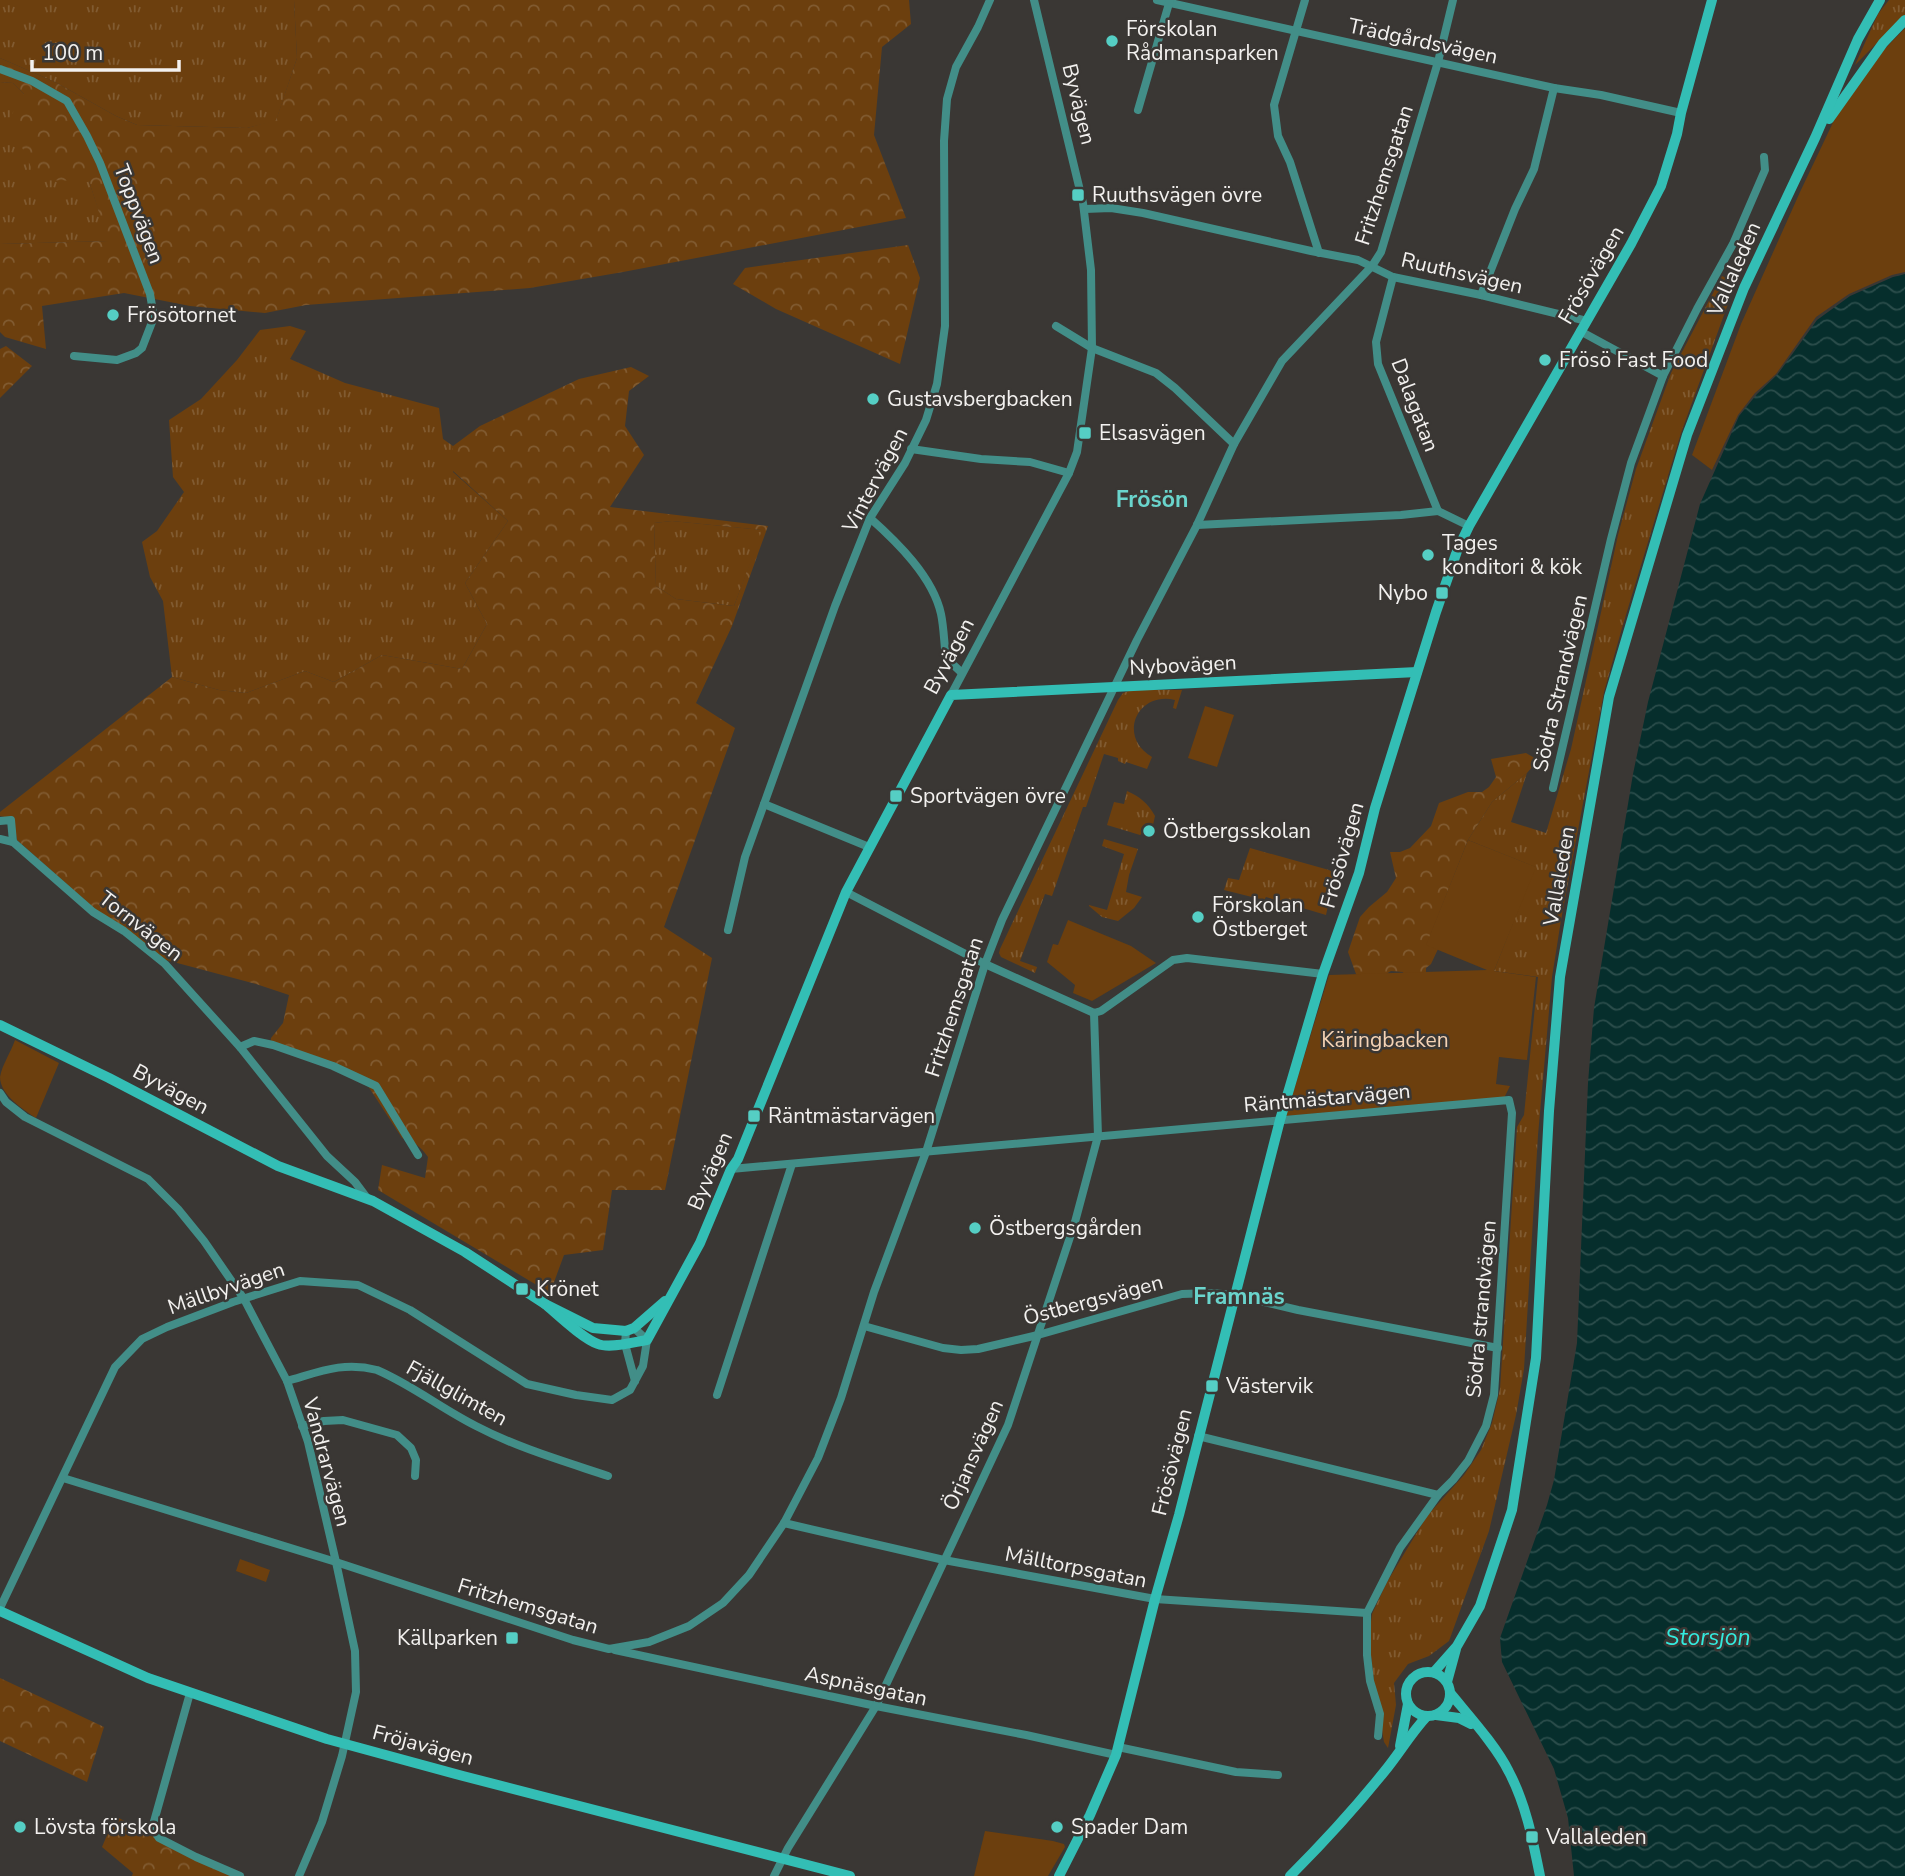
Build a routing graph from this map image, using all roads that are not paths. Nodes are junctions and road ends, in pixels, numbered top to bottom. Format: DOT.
graph roads {
  1 [pos="990,0"];
  2 [pos="1034,0"];
  3 [pos="1157,0"];
  4 [pos="1305,0"];
  5 [pos="1453,0"];
  6 [pos="1712,0"];
  7 [pos="1880,0"];
  8 [pos="1170,1"];
  9 [pos="1905,20"];
  10 [pos="1296,31"];
  11 [pos="1438,62"];
  12 [pos="0,69"];
  13 [pos="1553,88"];
  14 [pos="1138,110"];
  15 [pos="1681,113"];
  16 [pos="1815,138"];
  17 [pos="1764,157"];
  18 [pos="1084,209"];
  19 [pos="1319,253"];
  20 [pos="1371,266"];
  21 [pos="1393,277"];
  22 [pos="1481,295"];
  23 [pos="1587,321"];
  24 [pos="1056,327"];
  25 [pos="1580,331"];
  26 [pos="1091,348"];
  27 [pos="75,356"];
  28 [pos="1663,376"];
  29 [pos="1234,444"];
  30 [pos="911,449"];
  31 [pos="1069,473"];
  32 [pos="1438,511"];
  33 [pos="870,518"];
  34 [pos="1197,525"];
  35 [pos="1469,526"];
  36 [pos="1418,672"];
  37 [pos="962,673"];
  38 [pos="1115,687"];
  39 [pos="951,695"];
  40 [pos="1553,788"];
  41 [pos="764,804"];
  42 [pos="0,821"];
  43 [pos="0,839"];
  44 [pos="13,842"];
  45 [pos="869,847"];
  46 [pos="846,892"];
  47 [pos="728,930"];
  48 [pos="985,964"];
  49 [pos="1323,974"];
  50 [pos="1094,1013"];
  51 [pos="0,1025"];
  52 [pos="240,1047"];
  53 [pos="0,1093"];
  54 [pos="1508,1100"];
  55 [pos="1280,1120"];
  56 [pos="1098,1136"];
  57 [pos="926,1152"];
  58 [pos="418,1155"];
  59 [pos="792,1164"];
  60 [pos="731,1169"];
  61 [pos="367,1198"];
  62 [pos="1234,1295"];
  63 [pos="669,1297"];
  64 [pos="244,1299"];
  65 [pos="545,1304"];
  66 [pos="864,1326"];
  67 [pos="630,1329"];
  68 [pos="1038,1335"];
  69 [pos="647,1340"];
  70 [pos="625,1344"];
  71 [pos="1498,1349"];
  72 [pos="287,1381"];
  73 [pos="635,1381"];
  74 [pos="717,1395"];
  75 [pos="302,1426"];
  76 [pos="1198,1437"];
  77 [pos="415,1476"];
  78 [pos="608,1476"];
  79 [pos="63,1478"];
  80 [pos="1438,1495"];
  81 [pos="784,1523"];
  82 [pos="944,1560"];
  83 [pos="336,1562"];
  84 [pos="1155,1599"];
  85 [pos="0,1609"];
  86 [pos="1367,1613"];
  87 [pos="1457,1646"];
  88 [pos="609,1649"];
  89 [pos="1434,1672"];
  90 [pos="1447,1682"];
  91 [pos="190,1693"];
  92 [pos="1451,1694"];
  93 [pos="1408,1704"];
  94 [pos="876,1706"];
  95 [pos="1432,1715"];
  96 [pos="1476,1727"];
  97 [pos="1378,1736"];
  98 [pos="345,1743"];
  99 [pos="1117,1751"];
  100 [pos="1398,1752"];
  101 [pos="1278,1774"];
  102 [pos="783,1859"];
  103 [pos="240,1876"];
  104 [pos="299,1876"];
  105 [pos="774,1876"];
  106 [pos="850,1876"];
  107 [pos="1059,1876"];
  108 [pos="1290,1876"];
  109 [pos="1540,1876"];
  1 -- 30 [label="street, Vintervägen"];
  2 -- 18 [label="street, Byvägen"];
  3 -- 8 [label="street, Trädgårdsvägen"];
  4 -- 10 [label="street"];
  5 -- 11 [label="street, Fritzhemsgatan"];
  6 -- 15 [label="street, Frösövägen"];
  7 -- 16 [label="street, Vallaleden"];
  8 -- 10 [label="street, Trädgårdsvägen"];
  8 -- 14 [label="street"];
  9 -- 16 [label="street, Vallaleden"];
  10 -- 11 [label="street, Trädgårdsvägen"];
  10 -- 19 [label="street"];
  11 -- 13 [label="street, Trädgårdsvägen"];
  11 -- 20 [label="street, Fritzhemsgatan"];
  12 -- 27 [label="street, Toppvägen"];
  13 -- 15 [label="street, Trädgårdsvägen"];
  13 -- 22 [label="street"];
  15 -- 23 [label="street, Frösövägen"];
  16 -- 87 [label="street, Vallaleden"];
  17 -- 28 [label="street, Södra Strandvägen"];
  18 -- 19 [label="street, Ruuthsvägen"];
  18 -- 26 [label="street, Byvägen"];
  19 -- 20 [label="street, Ruuthsvägen"];
  20 -- 21 [label="street, Ruuthsvägen"];
  20 -- 29 [label="street, Fritzhemsgatan"];
  21 -- 22 [label="street, Ruuthsvägen"];
  21 -- 32 [label="street, Dalagatan"];
  22 -- 23 [label="street, Ruuthsvägen"];
  23 -- 25 [label="street, Frösövägen"];
  24 -- 26 [label="street"];
  25 -- 28 [label="street"];
  25 -- 35 [label="street, Frösövägen"];
  26 -- 29 [label="street"];
  26 -- 31 [label="street, Byvägen"];
  28 -- 40 [label="street, Södra Strandvägen"];
  29 -- 34 [label="street, Fritzhemsgatan"];
  30 -- 31 [label="street"];
  30 -- 33 [label="street, Vintervägen"];
  31 -- 37 [label="street, Byvägen"];
  32 -- 34 [label="street"];
  32 -- 35 [label="street"];
  33 -- 37 [label="street"];
  33 -- 41 [label="street, Vintervägen"];
  34 -- 38 [label="street, Fritzhemsgatan"];
  35 -- 36 [label="street, Frösövägen"];
  36 -- 38 [label="street, Nybovägen"];
  36 -- 49 [label="street, Frösövägen"];
  37 -- 39 [label="street, Byvägen"];
  38 -- 39 [label="street, Nybovägen"];
  38 -- 48 [label="street, Fritzhemsgatan"];
  39 -- 45 [label="street, Byvägen"];
  41 -- 45 [label="street"];
  41 -- 47 [label="street, Vintervägen"];
  42 -- 44 [label="street, Tornvägen"];
  43 -- 44 [label="street, Tornvägen"];
  44 -- 52 [label="street, Tornvägen"];
  45 -- 46 [label="street, Byvägen"];
  46 -- 48 [label="street"];
  46 -- 60 [label="street, Byvägen"];
  48 -- 50 [label="street"];
  48 -- 57 [label="street, Fritzhemsgatan"];
  49 -- 50 [label="street"];
  49 -- 55 [label="street, Frösövägen"];
  50 -- 56 [label="street, Örjansvägen"];
  51 -- 61 [label="street, Byvägen"];
  52 -- 58 [label="street"];
  52 -- 61 [label="street, Tornvägen"];
  53 -- 64 [label="street, Vandrarvägen"];
  54 -- 55 [label="street, Räntmästarvägen"];
  54 -- 71 [label="street, Södra strandvägen"];
  55 -- 56 [label="street, Räntmästarvägen"];
  55 -- 62 [label="street, Frösövägen"];
  56 -- 57 [label="street, Räntmästarvägen"];
  56 -- 68 [label="street, Örjansvägen"];
  57 -- 59 [label="street, Räntmästarvägen"];
  57 -- 66 [label="street, Fritzhemsgatan"];
  59 -- 60 [label="street, Räntmästarvägen"];
  59 -- 74 [label="street"];
  60 -- 63 [label="street, Byvägen"];
  61 -- 65 [label="street, Byvägen"];
  62 -- 68 [label="street, Östbergsvägen"];
  62 -- 71 [label="street, Östbergsvägen"];
  62 -- 76 [label="street, Frösövägen"];
  63 -- 67 [label="street, Byvägen"];
  63 -- 69 [label="street, Byvägen"];
  64 -- 72 [label="street, Vandrarvägen"];
  64 -- 73 [label="street, Mällbyvägen"];
  64 -- 79 [label="street, Mällbyvägen"];
  65 -- 67 [label="street, Byvägen"];
  65 -- 70 [label="street, Byvägen"];
  66 -- 68 [label="street, Östbergsvägen"];
  66 -- 81 [label="street, Fritzhemsgatan"];
  67 -- 69 [label="street"];
  67 -- 70 [label="street"];
  68 -- 82 [label="street, Örjansvägen"];
  69 -- 70 [label="street, Byvägen"];
  69 -- 73 [label="street"];
  70 -- 73 [label="street"];
  71 -- 80 [label="street, Södra strandvägen"];
  72 -- 75 [label="street, Vandrarvägen"];
  72 -- 78 [label="street, Fjällglimten"];
  75 -- 77 [label="street"];
  75 -- 83 [label="street, Vandrarvägen"];
  76 -- 80 [label="street"];
  76 -- 84 [label="street, Frösövägen"];
  79 -- 83 [label="street, Fritzhemsgatan"];
  79 -- 85 [label="street, Mällbyvägen"];
  80 -- 86 [label="street, Södra strandvägen"];
  81 -- 82 [label="street, Mälltorpsgatan"];
  81 -- 88 [label="street, Fritzhemsgatan"];
  82 -- 84 [label="street, Mälltorpsgatan"];
  82 -- 94 [label="street, Örjansvägen"];
  83 -- 88 [label="street, Fritzhemsgatan"];
  83 -- 98 [label="street, Vandrarvägen"];
  84 -- 86 [label="street, Mälltorpsgatan"];
  84 -- 99 [label="street, Frösövägen"];
  85 -- 91 [label="street, Fröjavägen"];
  86 -- 97 [label="street, Södra strandvägen"];
  87 -- 89 [label="street, Vallaleden"];
  87 -- 90 [label="street, Vallaleden"];
  88 -- 94 [label="street, Aspnäsgatan"];
  89 -- 90 [label="street"];
  89 -- 93 [label="street"];
  90 -- 92 [label="street"];
  91 -- 98 [label="street, Fröjavägen"];
  91 -- 103 [label="street"];
  92 -- 95 [label="street"];
  92 -- 96 [label="street"];
  93 -- 95 [label="street"];
  93 -- 100 [label="street"];
  94 -- 99 [label="street, Aspnäsgatan"];
  94 -- 102 [label="street, Örjansvägen"];
  95 -- 96 [label="street"];
  95 -- 100 [label="street"];
  96 -- 109 [label="street"];
  98 -- 102 [label="street, Fröjavägen"];
  98 -- 104 [label="street, Vandrarvägen"];
  99 -- 101 [label="street, Aspnäsgatan"];
  99 -- 107 [label="street, Frösövägen"];
  100 -- 108 [label="street"];
  102 -- 105 [label="street, Örjansvägen"];
  102 -- 106 [label="street, Fröjavägen"];
}
